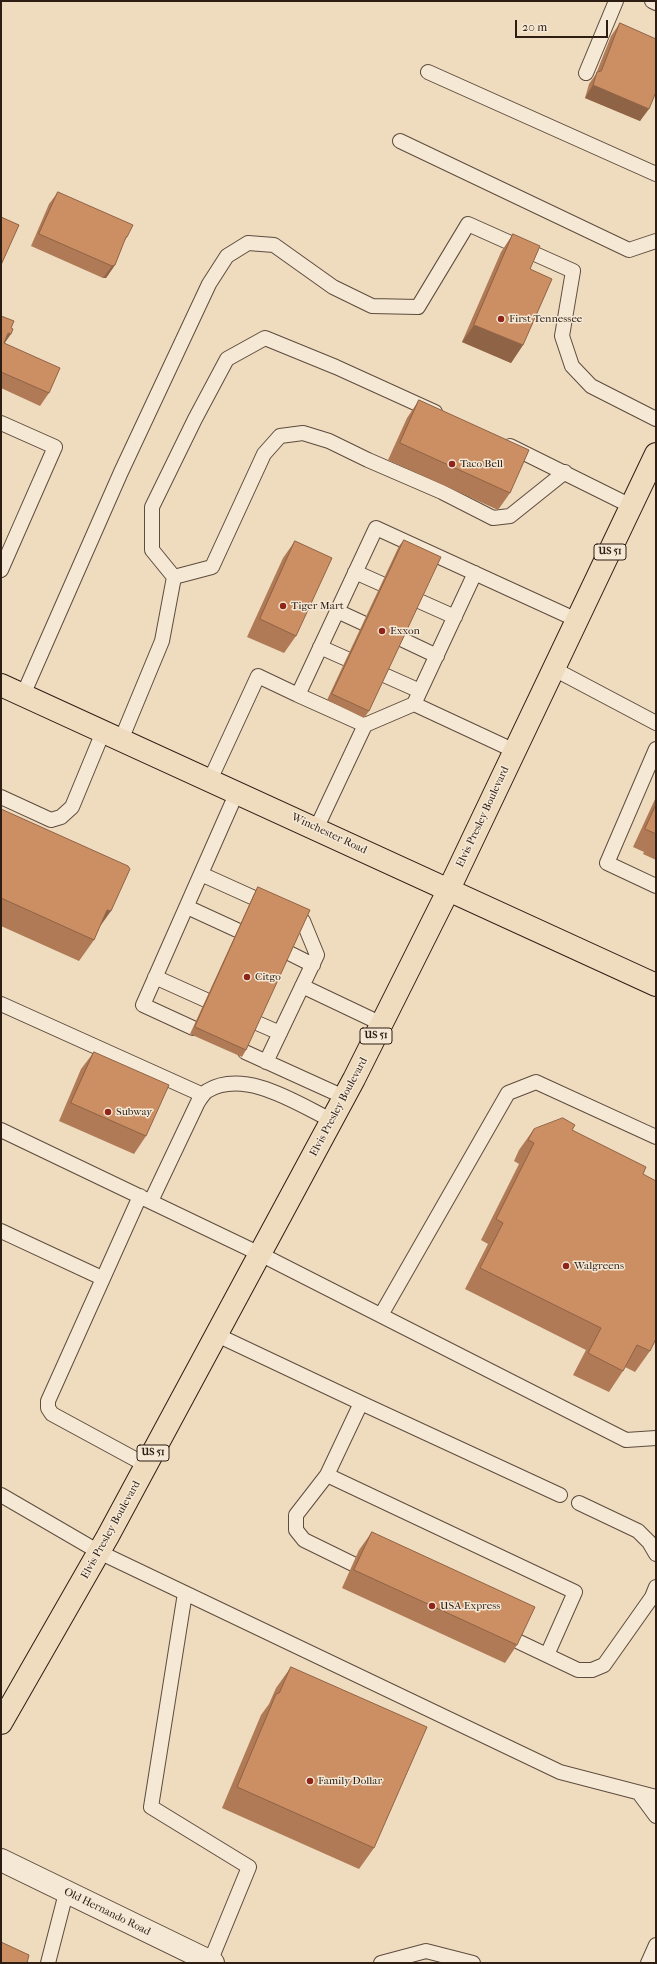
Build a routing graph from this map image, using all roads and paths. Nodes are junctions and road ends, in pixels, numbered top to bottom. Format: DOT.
graph roads {
  1 [pos="616,1"];
  2 [pos="652,1"];
  3 [pos="656,3"];
  4 [pos="428,72"];
  5 [pos="586,73"];
  6 [pos="400,141"];
  7 [pos="656,174"];
  8 [pos="656,241"];
  9 [pos="449,418"];
  10 [pos="656,419"];
  11 [pos="1,423"];
  12 [pos="499,441"];
  13 [pos="656,454"];
  14 [pos="565,472"];
  15 [pos="631,506"];
  16 [pos="1,570"];
  17 [pos="355,572"];
  18 [pos="475,573"];
  19 [pos="174,577"];
  20 [pos="382,584"];
  21 [pos="419,601"];
  22 [pos="337,611"];
  23 [pos="454,617"];
  24 [pos="577,620"];
  25 [pos="363,623"];
  26 [pos="401,640"];
  27 [pos="320,647"];
  28 [pos="437,656"];
  29 [pos="347,659"];
  30 [pos="554,669"];
  31 [pos="384,675"];
  32 [pos="1,685"];
  33 [pos="420,691"];
  34 [pos="23,695"];
  35 [pos="298,695"];
  36 [pos="414,704"];
  37 [pos="656,722"];
  38 [pos="364,725"];
  39 [pos="112,736"];
  40 [pos="656,749"];
  41 [pos="515,751"];
  42 [pos="210,780"];
  43 [pos="237,792"];
  44 [pos="1,797"];
  45 [pos="316,829"];
  46 [pos="201,874"];
  47 [pos="656,886"];
  48 [pos="449,889"];
  49 [pos="252,897"];
  50 [pos="187,907"];
  51 [pos="303,921"];
  52 [pos="237,930"];
  53 [pos="289,953"];
  54 [pos="312,965"];
  55 [pos="155,977"];
  56 [pos="656,985"];
  57 [pos="302,986"];
  58 [pos="206,1000"];
  59 [pos="1,1004"];
  60 [pos="257,1023"];
  61 [pos="382,1024"];
  62 [pos="193,1028"];
  63 [pos="280,1034"];
  64 [pos="244,1052"];
  65 [pos="266,1062"];
  66 [pos="203,1095"];
  67 [pos="344,1097"];
  68 [pos="331,1120"];
  69 [pos="1,1130"];
  70 [pos="656,1137"];
  71 [pos="146,1198"];
  72 [pos="1,1231"];
  73 [pos="260,1254"];
  74 [pos="102,1278"];
  75 [pos="381,1315"];
  76 [pos="217,1335"];
  77 [pos="361,1403"];
  78 [pos="656,1438"];
  79 [pos="146,1465"];
  80 [pos="327,1475"];
  81 [pos="1,1495"];
  82 [pos="560,1495"];
  83 [pos="579,1503"];
  84 [pos="99,1552"];
  85 [pos="656,1554"];
  86 [pos="353,1564"];
  87 [pos="656,1587"];
  88 [pos="185,1593"];
  89 [pos="516,1640"];
  90 [pos="547,1655"];
  91 [pos="1,1723"];
  92 [pos="639,1793"];
  93 [pos="656,1797"];
  94 [pos="656,1816"];
  95 [pos="1,1860"];
  96 [pos="66,1893"];
  97 [pos="656,1945"];
  98 [pos="212,1962"];
  99 [pos="48,1963"];
  100 [pos="381,1963"];
  101 [pos="472,1963"];
  102 [pos="648,1963"];
  1 -- 5 [label="lane"];
  2 -- 3 [label="lane"];
  4 -- 7 [label="lane"];
  6 -- 8 [label="lane"];
  9 -- 19 [label="lane"];
  10 -- 34 [label="lane"];
  11 -- 16 [label="lane"];
  12 -- 14 [label="lane"];
  13 -- 15 [label="main road, Elvis Presley Boulevard / US 51"];
  14 -- 15 [label="lane"];
  14 -- 19 [label="lane"];
  15 -- 24 [label="main road, Elvis Presley Boulevard / US 51"];
  17 -- 18 [label="lane"];
  17 -- 20 [label="lane"];
  17 -- 22 [label="lane"];
  18 -- 23 [label="lane"];
  18 -- 24 [label="lane"];
  19 -- 39 [label="lane"];
  21 -- 23 [label="lane"];
  22 -- 25 [label="lane"];
  22 -- 27 [label="lane"];
  23 -- 28 [label="lane"];
  24 -- 30 [label="main road, Elvis Presley Boulevard / US 51"];
  26 -- 28 [label="lane"];
  27 -- 29 [label="lane"];
  27 -- 35 [label="lane"];
  28 -- 33 [label="lane"];
  30 -- 37 [label="lane"];
  30 -- 41 [label="main road, Elvis Presley Boulevard / US 51"];
  31 -- 33 [label="lane"];
  32 -- 34 [label="main road, Winchester Road"];
  33 -- 36 [label="lane"];
  34 -- 39 [label="main road, Winchester Road"];
  35 -- 38 [label="lane"];
  35 -- 42 [label="lane"];
  36 -- 38 [label="lane"];
  36 -- 41 [label="lane"];
  38 -- 45 [label="lane"];
  39 -- 42 [label="main road, Winchester Road"];
  39 -- 44 [label="lane"];
  40 -- 47 [label="lane"];
  41 -- 48 [label="main road, Elvis Presley Boulevard / US 51"];
  42 -- 43 [label="main road, Winchester Road"];
  43 -- 45 [label="main road, Winchester Road"];
  43 -- 46 [label="lane"];
  45 -- 48 [label="main road, Winchester Road"];
  46 -- 49 [label="lane"];
  46 -- 50 [label="lane"];
  48 -- 56 [label="main road, Winchester Road"];
  48 -- 61 [label="main road, Elvis Presley Boulevard / US 51"];
  50 -- 52 [label="lane"];
  50 -- 55 [label="lane"];
  51 -- 54 [label="lane"];
  53 -- 54 [label="lane"];
  54 -- 57 [label="lane"];
  55 -- 58 [label="lane"];
  55 -- 62 [label="lane"];
  57 -- 61 [label="lane"];
  57 -- 63 [label="lane"];
  59 -- 66 [label="lane"];
  60 -- 63 [label="lane"];
  61 -- 67 [label="main road, Elvis Presley Boulevard / US 51"];
  63 -- 65 [label="lane"];
  64 -- 65 [label="lane"];
  65 -- 67 [label="lane"];
  66 -- 68 [label="lane"];
  66 -- 71 [label="lane"];
  67 -- 68 [label="main road, Elvis Presley Boulevard / US 51"];
  68 -- 73 [label="main road, Elvis Presley Boulevard / US 51"];
  69 -- 71 [label="lane"];
  70 -- 75 [label="lane"];
  71 -- 73 [label="lane"];
  71 -- 74 [label="lane"];
  72 -- 74 [label="lane"];
  73 -- 75 [label="lane"];
  73 -- 76 [label="main road, Elvis Presley Boulevard / US 51"];
  74 -- 79 [label="lane"];
  75 -- 78 [label="lane"];
  76 -- 77 [label="lane"];
  76 -- 79 [label="main road, Elvis Presley Boulevard / US 51"];
  77 -- 80 [label="lane"];
  77 -- 82 [label="lane"];
  79 -- 84 [label="main road, Elvis Presley Boulevard / US 51"];
  80 -- 86 [label="lane"];
  80 -- 90 [label="lane"];
  81 -- 84 [label="lane"];
  83 -- 85 [label="lane"];
  84 -- 88 [label="lane"];
  84 -- 91 [label="main road, Elvis Presley Boulevard / US 51"];
  87 -- 90 [label="lane"];
  88 -- 92 [label="lane"];
  88 -- 98 [label="lane"];
  89 -- 90 [label="lane"];
  92 -- 93 [label="lane"];
  92 -- 94 [label="lane"];
  95 -- 96 [label="street, Old Hernando Road"];
  96 -- 98 [label="street, Old Hernando Road"];
  96 -- 99 [label="lane"];
  97 -- 102 [label="lane"];
  100 -- 101 [label="lane"];
}
